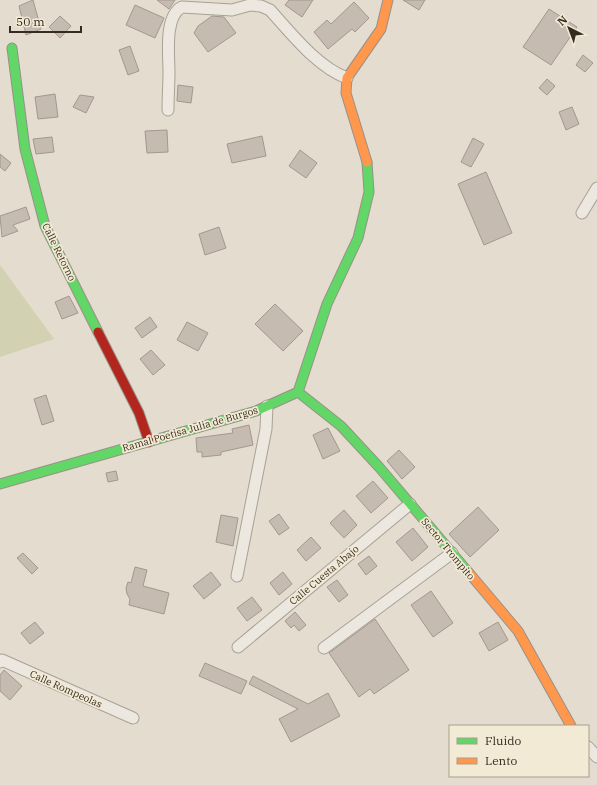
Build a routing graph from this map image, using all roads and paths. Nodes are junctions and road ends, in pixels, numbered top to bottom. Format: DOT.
graph roads {
  1 [pos="388,0"];
  2 [pos="12,48"];
  3 [pos="347,78"];
  4 [pos="168,110"];
  5 [pos="597,188"];
  6 [pos="582,213"];
  7 [pos="298,392"];
  8 [pos="267,406"];
  9 [pos="149,442"];
  10 [pos="0,484"];
  11 [pos="410,504"];
  12 [pos="452,553"];
  13 [pos="238,576"];
  14 [pos="238,647"];
  15 [pos="324,648"];
  16 [pos="0,662"];
  17 [pos="134,718"];
  18 [pos="570,725"];
  19 [pos="589,748"];
  20 [pos="597,757"];
  1 -- 3 [label="street"];
  2 -- 9 [label="street, Calle Retorno"];
  3 -- 4 [label="street"];
  3 -- 7 [label="street"];
  5 -- 6 [label="street"];
  7 -- 8 [label="street, Ramal Poetisa Julia de Burgos"];
  7 -- 11 [label="street, Sector Trompito"];
  8 -- 9 [label="street, Ramal Poetisa Julia de Burgos"];
  8 -- 13 [label="street"];
  9 -- 10 [label="street, Ramal Poetisa Julia de Burgos"];
  11 -- 12 [label="street, Sector Trompito"];
  11 -- 14 [label="street, Calle Cuesta Abajo"];
  12 -- 15 [label="street"];
  12 -- 18 [label="street, Sector Trompito"];
  16 -- 17 [label="street, Calle Rompeolas"];
  19 -- 20 [label="street"];
}
